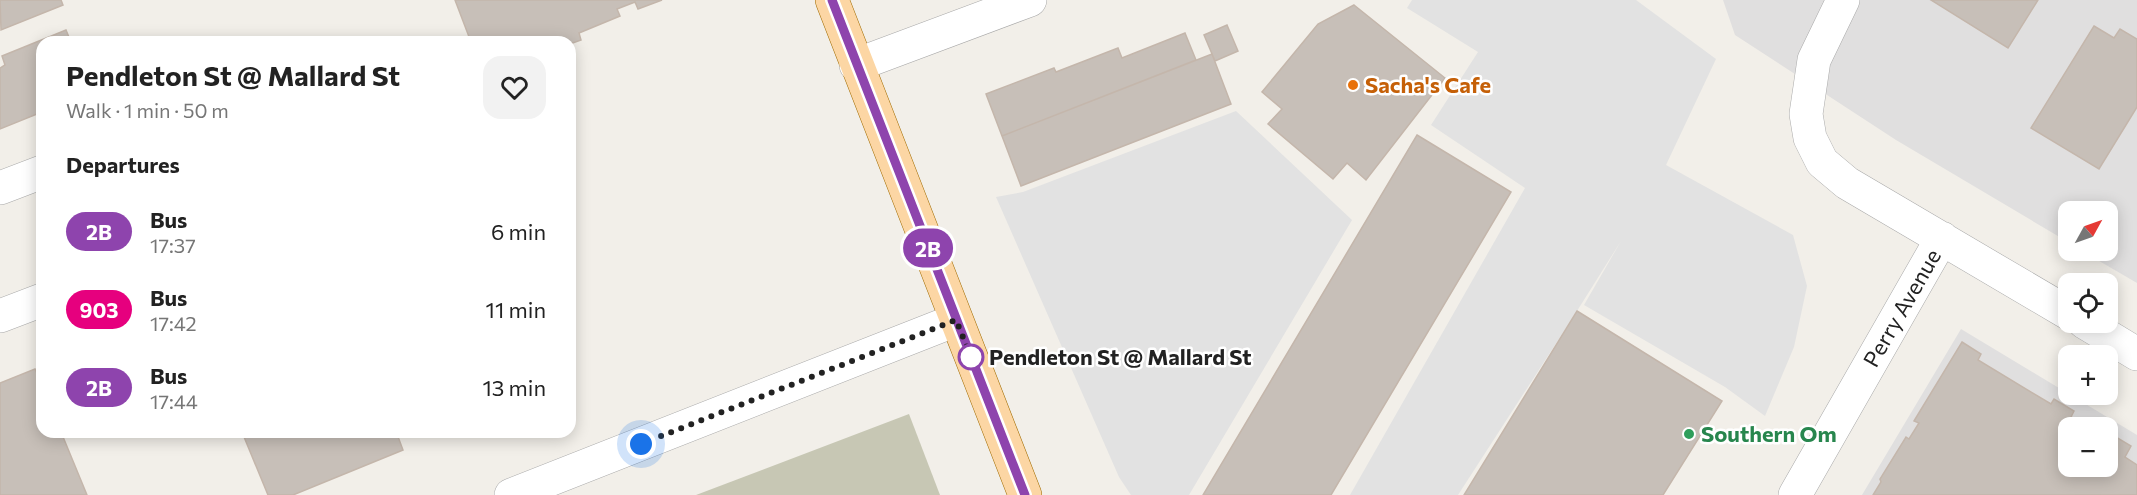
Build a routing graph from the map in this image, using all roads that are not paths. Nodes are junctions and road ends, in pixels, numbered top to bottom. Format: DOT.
graph roads {
  1 [pos="832,0"];
  2 [pos="1030,0"];
  3 [pos="1843,0"];
  4 [pos="856,65"];
  5 [pos="36,174"];
  6 [pos="0,188"];
  7 [pos="1942,238"];
  8 [pos="36,302"];
  9 [pos="2058,307"];
  10 [pos="0,316"];
  11 [pos="956,320"];
  12 [pos="2102,333"];
  13 [pos="2137,354"];
  14 [pos="511,495"];
  15 [pos="1025,495"];
  16 [pos="1795,495"];
  1 -- 4 [label="main road"];
  2 -- 4 [label="street"];
  3 -- 7 [label="street, Perry Avenue"];
  4 -- 11 [label="main road"];
  5 -- 6 [label="street"];
  7 -- 9 [label="street"];
  7 -- 16 [label="street, Perry Avenue"];
  8 -- 10 [label="street"];
  11 -- 14 [label="street"];
  11 -- 15 [label="main road"];
  12 -- 13 [label="street"];
}
